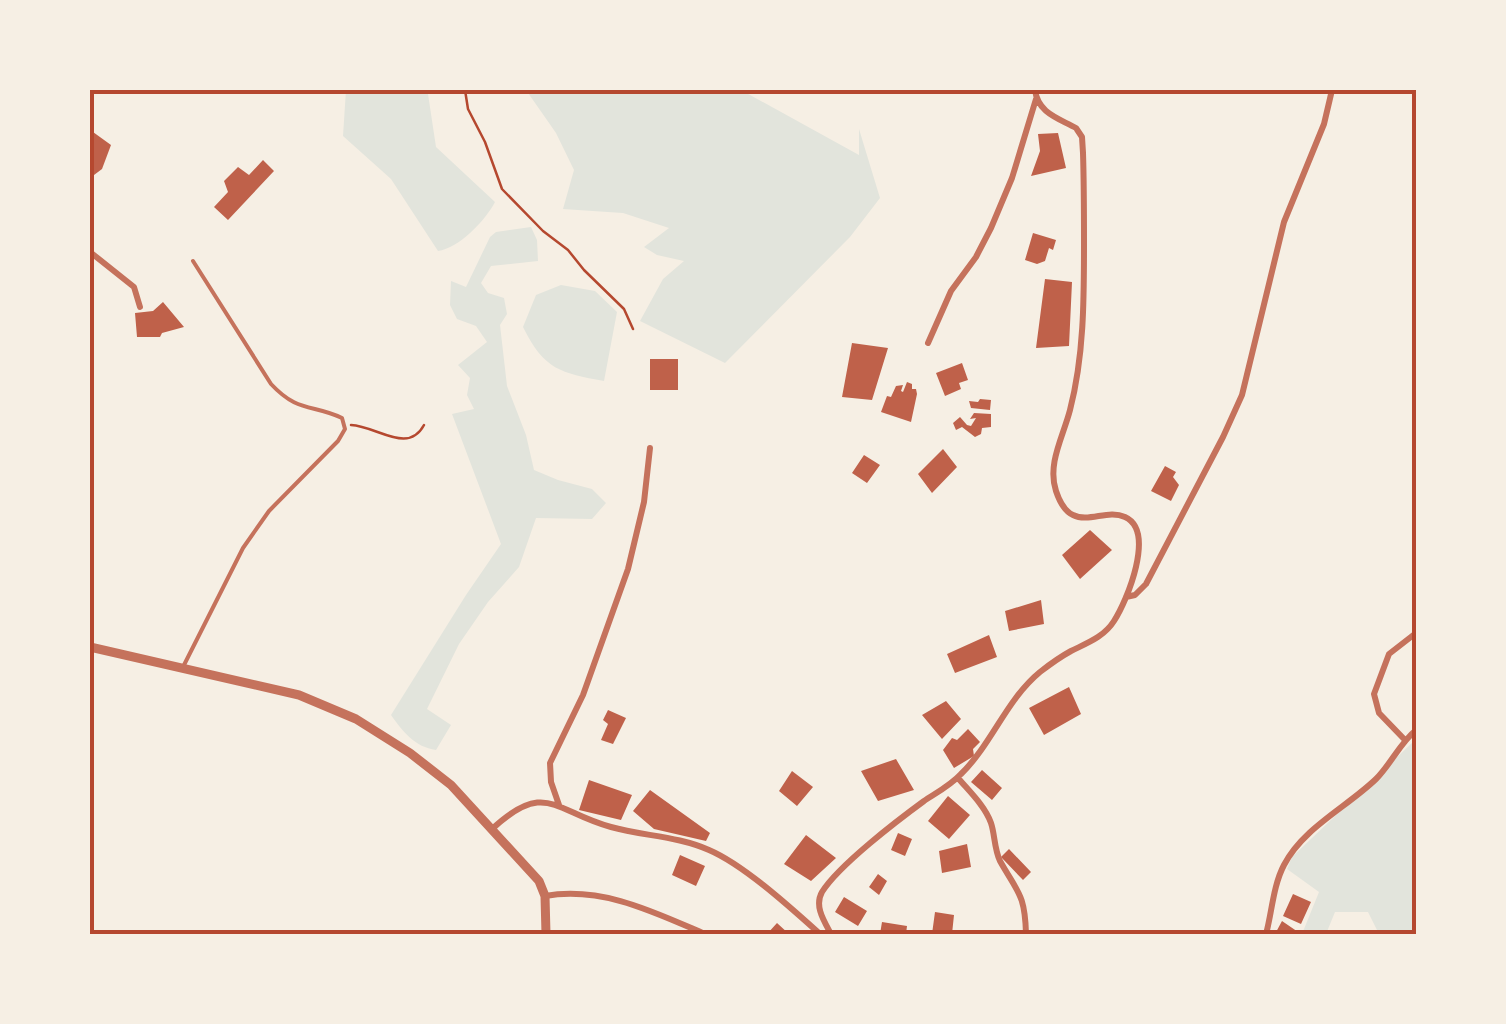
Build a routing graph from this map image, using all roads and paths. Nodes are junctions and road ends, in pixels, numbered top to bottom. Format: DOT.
graph roads {
  1 [pos="465,90"];
  2 [pos="1332,90"];
  3 [pos="1036,94"];
  4 [pos="90,252"];
  5 [pos="193,261"];
  6 [pos="140,307"];
  7 [pos="634,329"];
  8 [pos="928,343"];
  9 [pos="424,424"];
  10 [pos="345,425"];
  11 [pos="650,448"];
  12 [pos="1126,598"];
  13 [pos="1416,633"];
  14 [pos="90,647"];
  15 [pos="182,670"];
  16 [pos="1416,730"];
  17 [pos="1405,740"];
  18 [pos="958,778"];
  19 [pos="559,806"];
  20 [pos="492,828"];
  21 [pos="545,896"];
  22 [pos="546,934"];
  23 [pos="704,934"];
  24 [pos="820,934"];
  25 [pos="831,934"];
  26 [pos="1026,934"];
  27 [pos="1266,934"];
  1 -- 7 [label="path"];
  2 -- 12 [label="street"];
  3 -- 8 [label="street"];
  3 -- 12 [label="street"];
  4 -- 6 [label="street"];
  5 -- 10 [label="lane"];
  9 -- 10 [label="path"];
  10 -- 15 [label="lane"];
  11 -- 19 [label="street"];
  12 -- 18 [label="street"];
  13 -- 17 [label="street"];
  14 -- 15 [label="street"];
  15 -- 20 [label="street"];
  16 -- 17 [label="street"];
  17 -- 27 [label="street"];
  18 -- 25 [label="street"];
  18 -- 26 [label="street"];
  19 -- 20 [label="street"];
  19 -- 24 [label="street"];
  20 -- 21 [label="street"];
  21 -- 22 [label="street"];
  21 -- 23 [label="street"];
}
